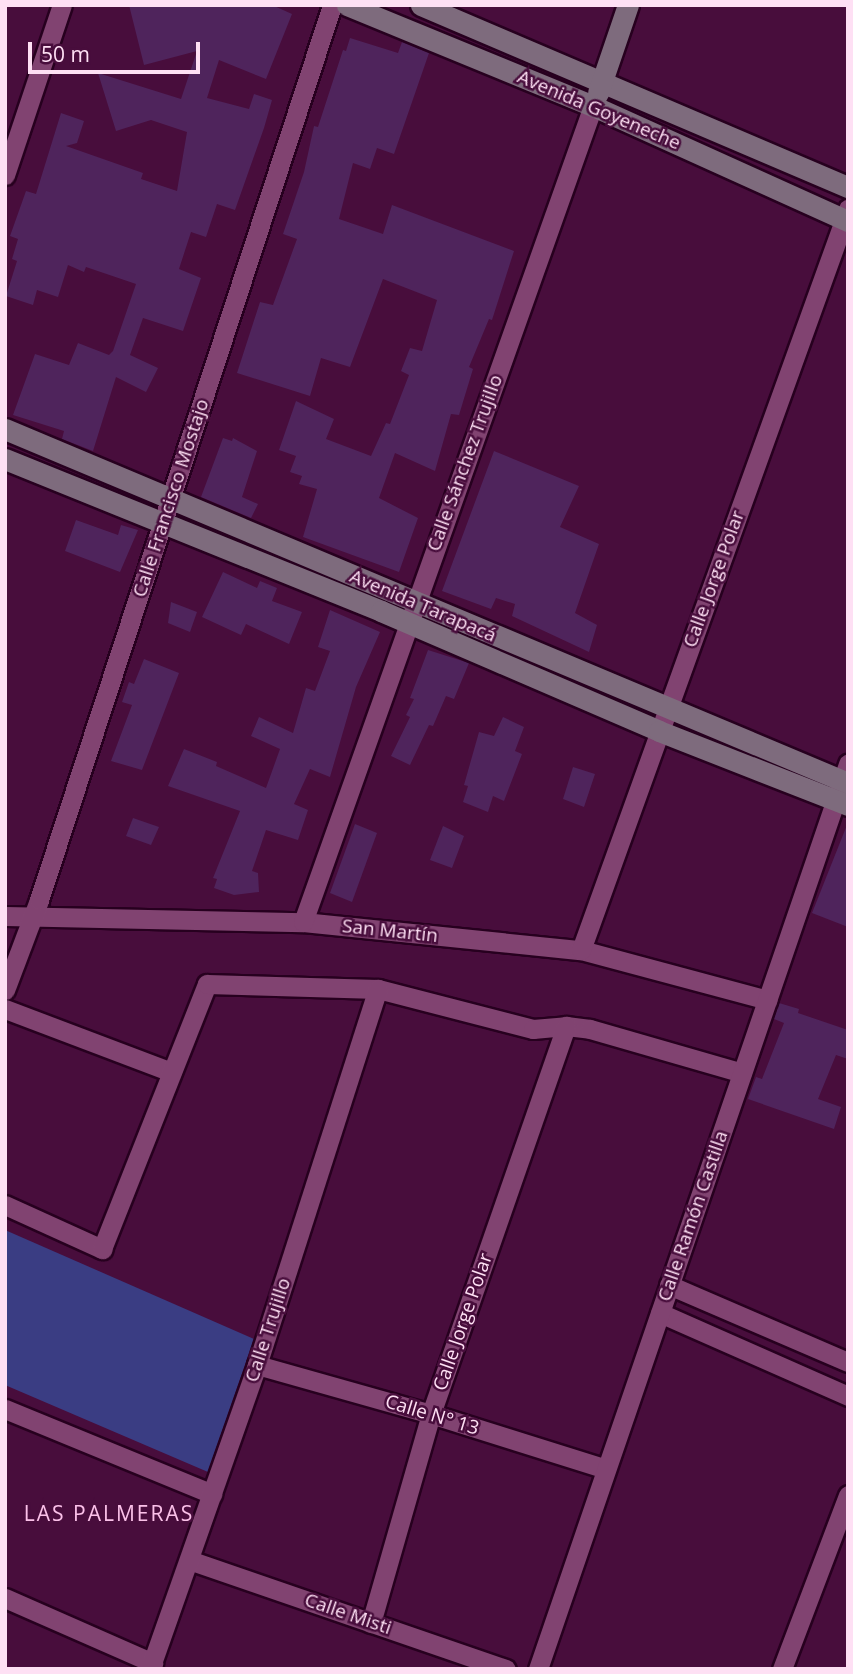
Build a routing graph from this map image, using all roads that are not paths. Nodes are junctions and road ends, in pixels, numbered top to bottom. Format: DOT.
graph roads {
  1 [pos="62,5"];
  2 [pos="332,5"];
  3 [pos="346,5"];
  4 [pos="421,5"];
  5 [pos="628,5"];
  6 [pos="602,81"];
  7 [pos="593,106"];
  8 [pos="5,174"];
  9 [pos="848,187"];
  10 [pos="847,216"];
  11 [pos="5,429"];
  12 [pos="5,459"];
  13 [pos="171,499"];
  14 [pos="163,523"];
  15 [pos="411,613"];
  16 [pos="667,708"];
  17 [pos="659,731"];
  18 [pos="844,786"];
  19 [pos="5,916"];
  20 [pos="33,918"];
  21 [pos="303,922"];
  22 [pos="581,950"];
  23 [pos="378,989"];
  24 [pos="5,990"];
  25 [pos="767,1000"];
  26 [pos="5,1009"];
  27 [pos="566,1026"];
  28 [pos="172,1072"];
  29 [pos="742,1073"];
  30 [pos="5,1205"];
  31 [pos="669,1285"];
  32 [pos="660,1313"];
  33 [pos="848,1362"];
  34 [pos="257,1365"];
  35 [pos="848,1396"];
  36 [pos="5,1409"];
  37 [pos="431,1414"];
  38 [pos="606,1469"];
  39 [pos="212,1494"];
  40 [pos="848,1494"];
  41 [pos="189,1560"];
  42 [pos="5,1598"];
  43 [pos="371,1623"];
  44 [pos="152,1666"];
  45 [pos="506,1669"];
  46 [pos="538,1669"];
  47 [pos="782,1669"];
  1 -- 8 [label="street"];
  2 -- 13 [label="street, Calle Francisco Mostajo"];
  3 -- 7 [label="street, Avenida Goyeneche"];
  4 -- 6 [label="street, Avenida Goyeneche"];
  5 -- 6 [label="street, Calle Sánchez Trujillo"];
  6 -- 7 [label="street, Calle Sánchez Trujillo"];
  6 -- 9 [label="street, Avenida Goyeneche"];
  7 -- 10 [label="street, Avenida Goyeneche"];
  7 -- 15 [label="street, Calle Sánchez Trujillo"];
  10 -- 16 [label="street, Calle Jorge Polar"];
  11 -- 13 [label="street, Avenida Tarapacá"];
  12 -- 14 [label="street, Avenida Tarapacá"];
  13 -- 14 [label="street, Calle Francisco Mostajo"];
  13 -- 15 [label="street, Avenida Tarapacá"];
  14 -- 15 [label="street, Avenida Tarapacá"];
  14 -- 20 [label="street, Calle Francisco Mostajo"];
  15 -- 16 [label="street, Avenida Tarapacá"];
  15 -- 17 [label="street, Avenida Tarapacá"];
  15 -- 21 [label="street, Calle Sánchez Trujillo"];
  16 -- 17 [label="street, Calle Jorge Polar"];
  16 -- 18 [label="street, Avenida Tarapacá"];
  17 -- 18 [label="street, Avenida Tarapacá"];
  17 -- 22 [label="street, Calle Jorge Polar"];
  18 -- 25 [label="street, Calle Ramón Castilla"];
  19 -- 20 [label="street, San Martín"];
  20 -- 21 [label="street, San Martín"];
  20 -- 24 [label="street, Calle Francisco Mostajo"];
  21 -- 22 [label="street, San Martín"];
  22 -- 25 [label="street, San Martín"];
  23 -- 27 [label="street"];
  23 -- 28 [label="street"];
  23 -- 34 [label="street, Calle Trujillo"];
  25 -- 29 [label="street, Calle Ramón Castilla"];
  26 -- 28 [label="street"];
  27 -- 29 [label="street"];
  27 -- 37 [label="street, Calle Jorge Polar"];
  28 -- 30 [label="street"];
  29 -- 31 [label="street, Calle Ramón Castilla"];
  31 -- 32 [label="street, Calle Ramón Castilla"];
  31 -- 33 [label="street"];
  32 -- 35 [label="street"];
  32 -- 38 [label="street, Calle Ramón Castilla"];
  34 -- 37 [label="street, Calle N° 13"];
  34 -- 39 [label="street, Calle Trujillo"];
  36 -- 39 [label="street"];
  37 -- 38 [label="street, Calle N° 13"];
  37 -- 43 [label="street, Calle Jorge Polar"];
  38 -- 46 [label="street, Calle Ramón Castilla"];
  39 -- 41 [label="street, Calle Trujillo"];
  40 -- 47 [label="street"];
  41 -- 43 [label="street, Calle Misti"];
  41 -- 44 [label="street, Calle Trujillo"];
  42 -- 44 [label="street"];
  43 -- 45 [label="street, Calle Misti"];
}
